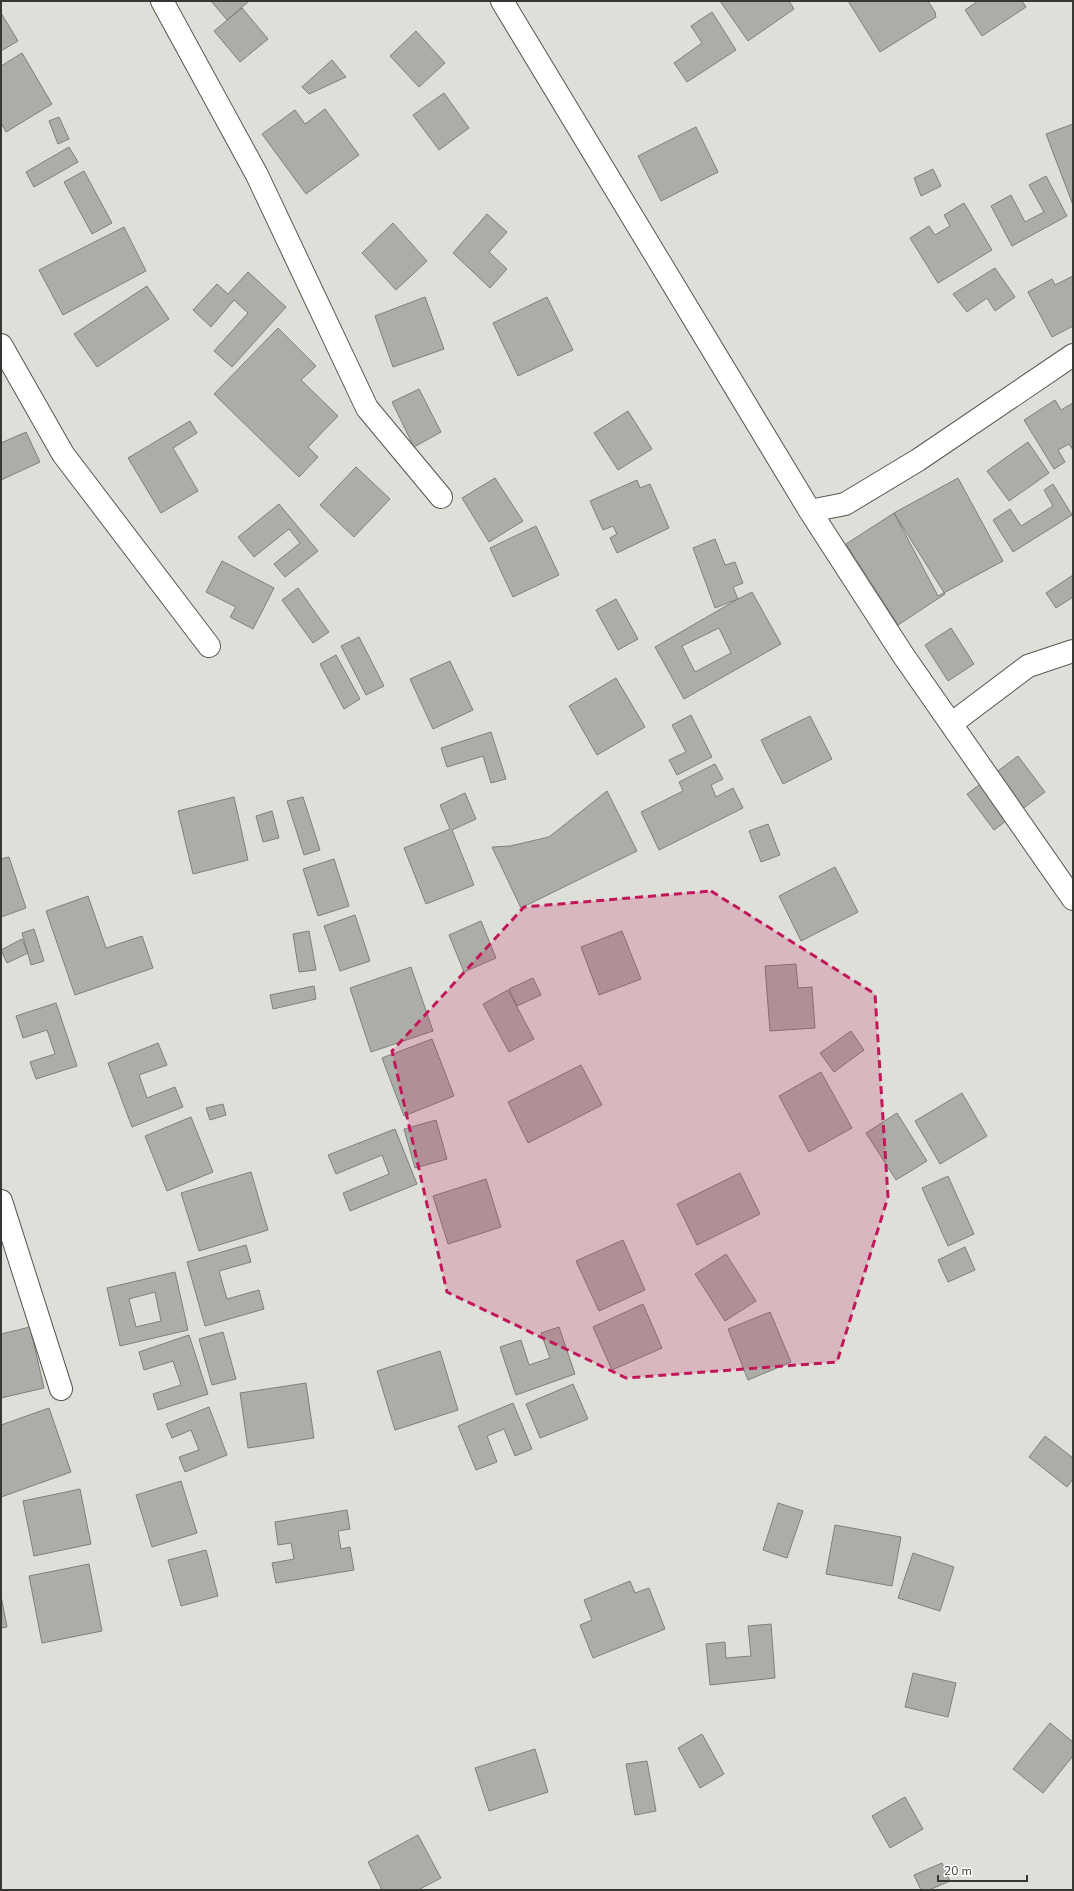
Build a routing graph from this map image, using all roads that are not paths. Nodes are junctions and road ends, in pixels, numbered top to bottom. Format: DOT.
graph roads {
  1 [pos="162,1"];
  2 [pos="502,1"];
  3 [pos="1,345"];
  4 [pos="1073,355"];
  5 [pos="441,497"];
  6 [pos="810,511"];
  7 [pos="209,646"];
  8 [pos="1073,651"];
  9 [pos="951,724"];
  10 [pos="1073,899"];
  11 [pos="1,1201"];
  12 [pos="61,1389"];
  1 -- 5 [label="street"];
  2 -- 6 [label="street"];
  3 -- 7 [label="street"];
  4 -- 6 [label="street"];
  6 -- 9 [label="street"];
  8 -- 9 [label="street"];
  9 -- 10 [label="street"];
  11 -- 12 [label="street"];
}
